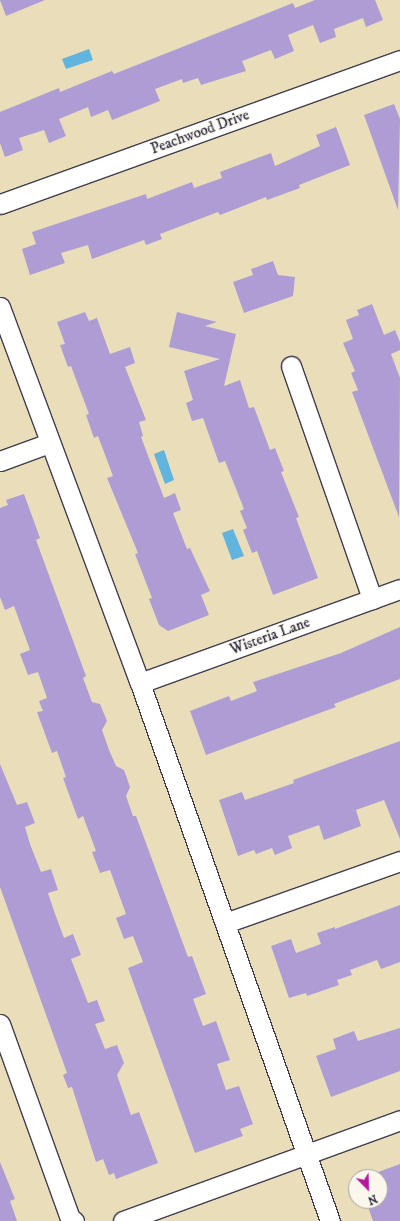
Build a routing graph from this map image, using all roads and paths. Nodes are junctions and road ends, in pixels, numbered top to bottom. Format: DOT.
graph roads {
  1 [pos="400,60"];
  2 [pos="0,204"];
  3 [pos="0,307"];
  4 [pos="291,366"];
  5 [pos="49,443"];
  6 [pos="0,461"];
  7 [pos="400,589"];
  8 [pos="372,599"];
  9 [pos="140,683"];
  10 [pos="400,861"];
  11 [pos="226,923"];
  12 [pos="0,1024"];
  13 [pos="400,1120"];
  14 [pos="306,1154"];
  15 [pos="74,1221"];
  16 [pos="123,1221"];
  17 [pos="330,1221"];
  1 -- 2 [label="street, Peachwood Drive"];
  3 -- 5 [label="street"];
  4 -- 8 [label="street"];
  5 -- 6 [label="street"];
  5 -- 9 [label="street"];
  7 -- 8 [label="street, Wisteria Lane"];
  8 -- 9 [label="street, Wisteria Lane"];
  9 -- 11 [label="street"];
  10 -- 11 [label="street"];
  11 -- 14 [label="street"];
  12 -- 15 [label="street"];
  13 -- 14 [label="street"];
  14 -- 16 [label="street"];
  14 -- 17 [label="street"];
}
